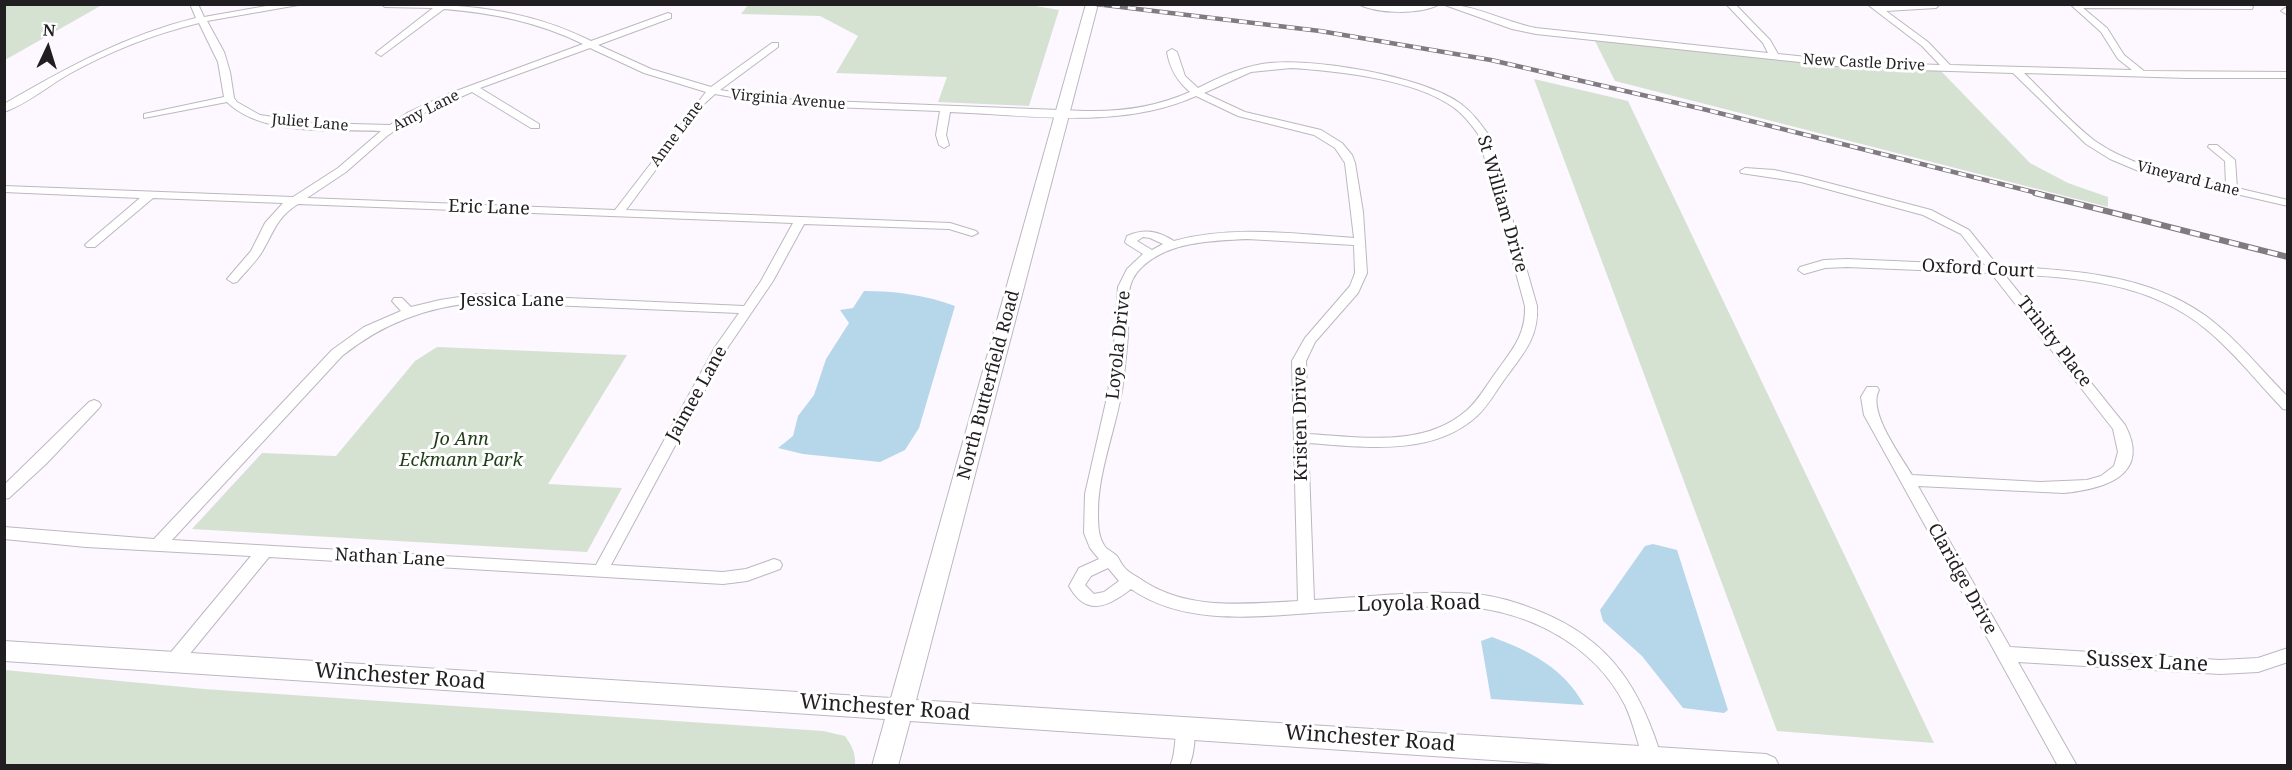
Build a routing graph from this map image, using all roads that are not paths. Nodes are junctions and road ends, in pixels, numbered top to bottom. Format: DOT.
graph roads {
  1 [pos="194,4"];
  2 [pos="300,4"];
  3 [pos="385,4"];
  4 [pos="1092,4"];
  5 [pos="1362,4"];
  6 [pos="1436,4"];
  7 [pos="1446,4"];
  8 [pos="1730,4"];
  9 [pos="2074,4"];
  10 [pos="442,5"];
  11 [pos="1936,5"];
  12 [pos="1874,7"];
  13 [pos="2249,8"];
  14 [pos="668,16"];
  15 [pos="201,20"];
  16 [pos="591,45"];
  17 [pos="776,45"];
  18 [pos="1172,52"];
  19 [pos="381,53"];
  20 [pos="1775,57"];
  21 [pos="1947,67"];
  22 [pos="2014,69"];
  23 [pos="2141,73"];
  24 [pos="2288,75"];
  25 [pos="472,88"];
  26 [pos="711,91"];
  27 [pos="1196,92"];
  28 [pos="229,99"];
  29 [pos="4,109"];
  30 [pos="945,109"];
  31 [pos="1063,113"];
  32 [pos="148,116"];
  33 [pos="535,126"];
  34 [pos="392,128"];
  35 [pos="944,145"];
  36 [pos="2213,147"];
  37 [pos="1745,171"];
  38 [pos="2232,190"];
  39 [pos="7,191"];
  40 [pos="150,195"];
  41 [pos="293,200"];
  42 [pos="2288,203"];
  43 [pos="618,213"];
  44 [pos="800,220"];
  45 [pos="972,233"];
  46 [pos="1358,242"];
  47 [pos="91,245"];
  48 [pos="1172,245"];
  49 [pos="1152,254"];
  50 [pos="1804,270"];
  51 [pos="1997,270"];
  52 [pos="233,279"];
  53 [pos="398,301"];
  54 [pos="747,310"];
  55 [pos="410,312"];
  56 [pos="1872,390"];
  57 [pos="94,405"];
  58 [pos="2288,406"];
  59 [pos="1300,438"];
  60 [pos="1907,480"];
  61 [pos="4,494"];
  62 [pos="4,533"];
  63 [pos="158,545"];
  64 [pos="265,551"];
  65 [pos="774,565"];
  66 [pos="600,570"];
  67 [pos="1120,571"];
  68 [pos="1306,607"];
  69 [pos="4,651"];
  70 [pos="2005,654"];
  71 [pos="2288,655"];
  72 [pos="173,662"];
  73 [pos="901,709"];
  74 [pos="1186,727"];
  75 [pos="1654,762"];
  76 [pos="885,765"];
  77 [pos="1179,765"];
  78 [pos="1766,765"];
  79 [pos="2067,765"];
  1 -- 15 [label="street"];
  2 -- 15 [label="street"];
  3 -- 10 [label="street, Virginia Avenue"];
  4 -- 31 [label="main road, North Butterfield Road"];
  5 -- 6 [label="street"];
  7 -- 20 [label="street, New Castle Drive"];
  8 -- 20 [label="street"];
  9 -- 13 [label="street"];
  9 -- 23 [label="street"];
  10 -- 16 [label="street, Virginia Avenue"];
  10 -- 19 [label="street"];
  11 -- 12 [label="street"];
  12 -- 21 [label="street"];
  14 -- 16 [label="street, Amy Lane"];
  15 -- 28 [label="street"];
  15 -- 29 [label="street"];
  16 -- 25 [label="street, Amy Lane"];
  16 -- 26 [label="street, Virginia Avenue"];
  17 -- 26 [label="street, Anne Lane"];
  18 -- 27 [label="street, Kristen Drive"];
  20 -- 21 [label="street, New Castle Drive"];
  21 -- 22 [label="street, New Castle Drive"];
  22 -- 23 [label="street, New Castle Drive"];
  22 -- 38 [label="street, Vineyard Lane"];
  23 -- 24 [label="street, New Castle Drive"];
  25 -- 33 [label="street"];
  25 -- 34 [label="street, Amy Lane"];
  26 -- 30 [label="street, Virginia Avenue"];
  26 -- 43 [label="street, Anne Lane"];
  27 -- 31 [label="street, St William Drive"];
  27 -- 46 [label="street, Kristen Drive"];
  27 -- 59 [label="street, St William Drive"];
  28 -- 32 [label="street"];
  28 -- 34 [label="street, Juliet Lane"];
  30 -- 31 [label="street, Virginia Avenue"];
  30 -- 35 [label="street"];
  31 -- 73 [label="main road, North Butterfield Road"];
  34 -- 41 [label="street, Amy Lane"];
  36 -- 38 [label="street"];
  37 -- 51 [label="street, Trinity Place"];
  38 -- 42 [label="street, Vineyard Lane"];
  39 -- 40 [label="street, Eric Lane"];
  40 -- 41 [label="street, Eric Lane"];
  40 -- 47 [label="street"];
  41 -- 43 [label="street, Eric Lane"];
  41 -- 52 [label="street, Amy Lane"];
  43 -- 44 [label="street, Eric Lane"];
  44 -- 45 [label="street, Eric Lane"];
  44 -- 54 [label="street, Jaimee Lane"];
  46 -- 48 [label="street, Loyola Drive"];
  46 -- 59 [label="street, Kristen Drive"];
  48 -- 49 [label="street, Loyola Drive"];
  48 -- 49 [label="street"];
  49 -- 67 [label="street, Loyola Drive"];
  50 -- 51 [label="street, Oxford Court"];
  51 -- 58 [label="street, Oxford Court"];
  51 -- 60 [label="street, Trinity Place"];
  53 -- 55 [label="street"];
  54 -- 55 [label="street, Jessica Lane"];
  54 -- 66 [label="street, Jaimee Lane"];
  55 -- 63 [label="street, Jessica Lane"];
  56 -- 60 [label="street, Claridge Drive"];
  57 -- 61 [label="street"];
  59 -- 68 [label="street, Kristen Drive"];
  60 -- 70 [label="street, Claridge Drive"];
  62 -- 63 [label="street, Nathan Lane"];
  63 -- 64 [label="street, Nathan Lane"];
  64 -- 66 [label="street, Nathan Lane"];
  64 -- 72 [label="street"];
  65 -- 66 [label="street, Nathan Lane"];
  67 -- 68 [label="street, Loyola Road"];
  68 -- 75 [label="street, Loyola Road"];
  69 -- 72 [label="main road, Winchester Road"];
  70 -- 71 [label="street, Sussex Lane"];
  70 -- 79 [label="street, Claridge Drive"];
  72 -- 73 [label="main road, Winchester Road"];
  73 -- 74 [label="main road, Winchester Road"];
  73 -- 76 [label="main road, North Butterfield Road"];
  74 -- 75 [label="main road, Winchester Road"];
  74 -- 77 [label="street"];
  75 -- 78 [label="main road, Winchester Road"];
}
